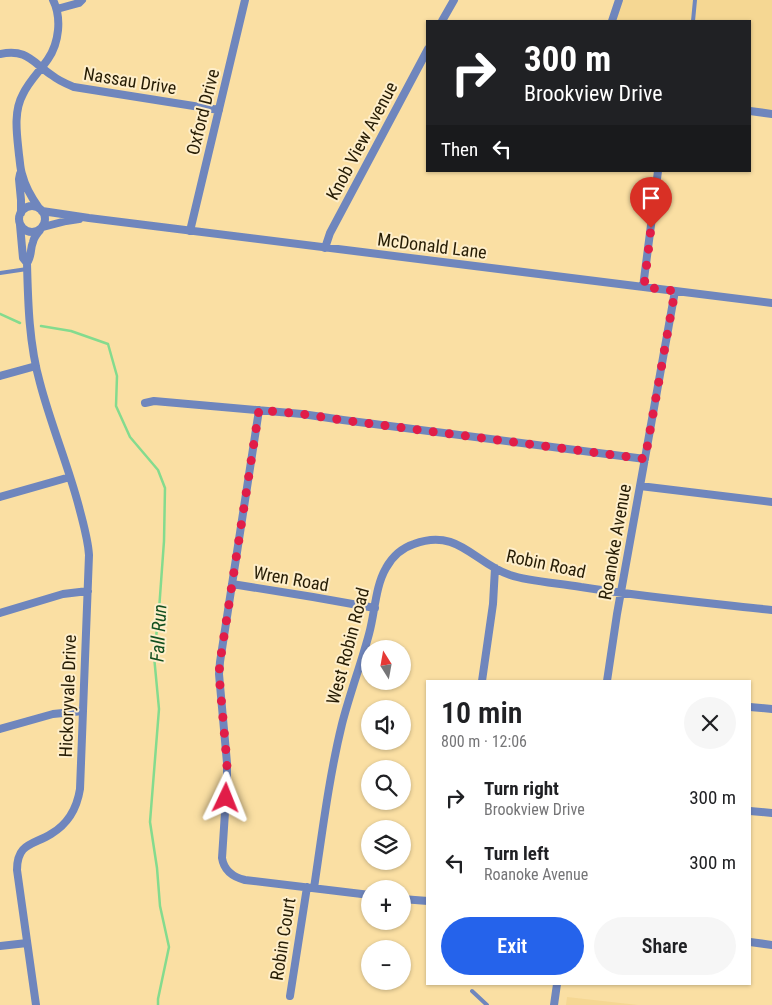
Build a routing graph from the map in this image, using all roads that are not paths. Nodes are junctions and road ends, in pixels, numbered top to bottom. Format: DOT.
graph roads {
  1 [pos="54,0"];
  2 [pos="82,0"];
  3 [pos="245,0"];
  4 [pos="454,0"];
  5 [pos="619,0"];
  6 [pos="695,0"];
  7 [pos="57,9"];
  8 [pos="443,20"];
  9 [pos="612,20"];
  10 [pos="693,20"];
  11 [pos="426,52"];
  12 [pos="0,54"];
  13 [pos="41,68"];
  14 [pos="219,110"];
  15 [pos="751,111"];
  16 [pos="772,114"];
  17 [pos="21,172"];
  18 [pos="658,172"];
  19 [pos="41,209"];
  20 [pos="21,212"];
  21 [pos="88,218"];
  22 [pos="20,225"];
  23 [pos="41,229"];
  24 [pos="190,231"];
  25 [pos="325,248"];
  26 [pos="27,266"];
  27 [pos="0,273"];
  28 [pos="644,287"];
  29 [pos="675,291"];
  30 [pos="772,303"];
  31 [pos="36,366"];
  32 [pos="0,376"];
  33 [pos="145,403"];
  34 [pos="259,410"];
  35 [pos="645,459"];
  36 [pos="70,477"];
  37 [pos="640,486"];
  38 [pos="0,497"];
  39 [pos="772,502"];
  40 [pos="495,568"];
  41 [pos="232,584"];
  42 [pos="88,591"];
  43 [pos="621,593"];
  44 [pos="375,608"];
  45 [pos="772,610"];
  46 [pos="0,613"];
  47 [pos="482,680"];
  48 [pos="607,680"];
  49 [pos="751,707"];
  50 [pos="772,709"];
  51 [pos="83,711"];
  52 [pos="0,729"];
  53 [pos="751,811"];
  54 [pos="772,813"];
  55 [pos="310,887"];
  56 [pos="361,893"];
  57 [pos="411,899"];
  58 [pos="426,901"];
  59 [pos="751,942"];
  60 [pos="27,943"];
  61 [pos="772,945"];
  62 [pos="0,946"];
  63 [pos="557,985"];
  64 [pos="472,991"];
  65 [pos="290,996"];
  66 [pos="36,1005"];
  67 [pos="487,1005"];
  68 [pos="554,1005"];
  1 -- 7 [label="street"];
  2 -- 7 [label="street"];
  3 -- 14 [label="street, Oxford Drive"];
  4 -- 8 [label="street"];
  5 -- 9 [label="street"];
  6 -- 10 [label="lane"];
  7 -- 13 [label="street"];
  11 -- 25 [label="street, Knob View Avenue"];
  12 -- 13 [label="street, Nassau Drive"];
  13 -- 14 [label="street, Nassau Drive"];
  13 -- 17 [label="street"];
  14 -- 24 [label="street, Oxford Drive"];
  15 -- 16 [label="street"];
  17 -- 19 [label="street"];
  17 -- 20 [label="street"];
  18 -- 28 [label="street"];
  19 -- 20 [label="street"];
  19 -- 21 [label="street, McDonald Lane"];
  19 -- 23 [label="street"];
  20 -- 22 [label="street"];
  21 -- 23 [label="street, McDonald Lane"];
  21 -- 24 [label="street, McDonald Lane"];
  22 -- 23 [label="street"];
  22 -- 26 [label="street"];
  23 -- 26 [label="street"];
  24 -- 25 [label="street, McDonald Lane"];
  25 -- 28 [label="street, McDonald Lane"];
  26 -- 27 [label="lane"];
  26 -- 31 [label="street, Hickoryvale Drive"];
  28 -- 29 [label="street, McDonald Lane"];
  29 -- 30 [label="street, McDonald Lane"];
  29 -- 35 [label="street, Roanoke Avenue"];
  31 -- 32 [label="street"];
  31 -- 36 [label="street, Hickoryvale Drive"];
  33 -- 34 [label="street"];
  34 -- 35 [label="street"];
  34 -- 41 [label="street"];
  35 -- 37 [label="street, Roanoke Avenue"];
  36 -- 38 [label="street"];
  36 -- 42 [label="street, Hickoryvale Drive"];
  37 -- 39 [label="street"];
  37 -- 43 [label="street, Roanoke Avenue"];
  40 -- 43 [label="street, Robin Road"];
  40 -- 44 [label="street, West Robin Road"];
  40 -- 47 [label="street"];
  41 -- 44 [label="street, Wren Road"];
  41 -- 55 [label="street"];
  42 -- 46 [label="street"];
  42 -- 51 [label="street, Hickoryvale Drive"];
  43 -- 45 [label="street, Robin Road"];
  43 -- 48 [label="street, Roanoke Avenue"];
  44 -- 55 [label="street, West Robin Road"];
  49 -- 50 [label="street"];
  51 -- 52 [label="street"];
  51 -- 60 [label="street, Hickoryvale Drive"];
  53 -- 54 [label="street"];
  55 -- 56 [label="street"];
  55 -- 65 [label="street, Robin Court"];
  57 -- 58 [label="street"];
  59 -- 61 [label="street"];
  60 -- 62 [label="street"];
  60 -- 66 [label="street, Hickoryvale Drive"];
  63 -- 68 [label="street"];
  64 -- 67 [label="lane"];
}
